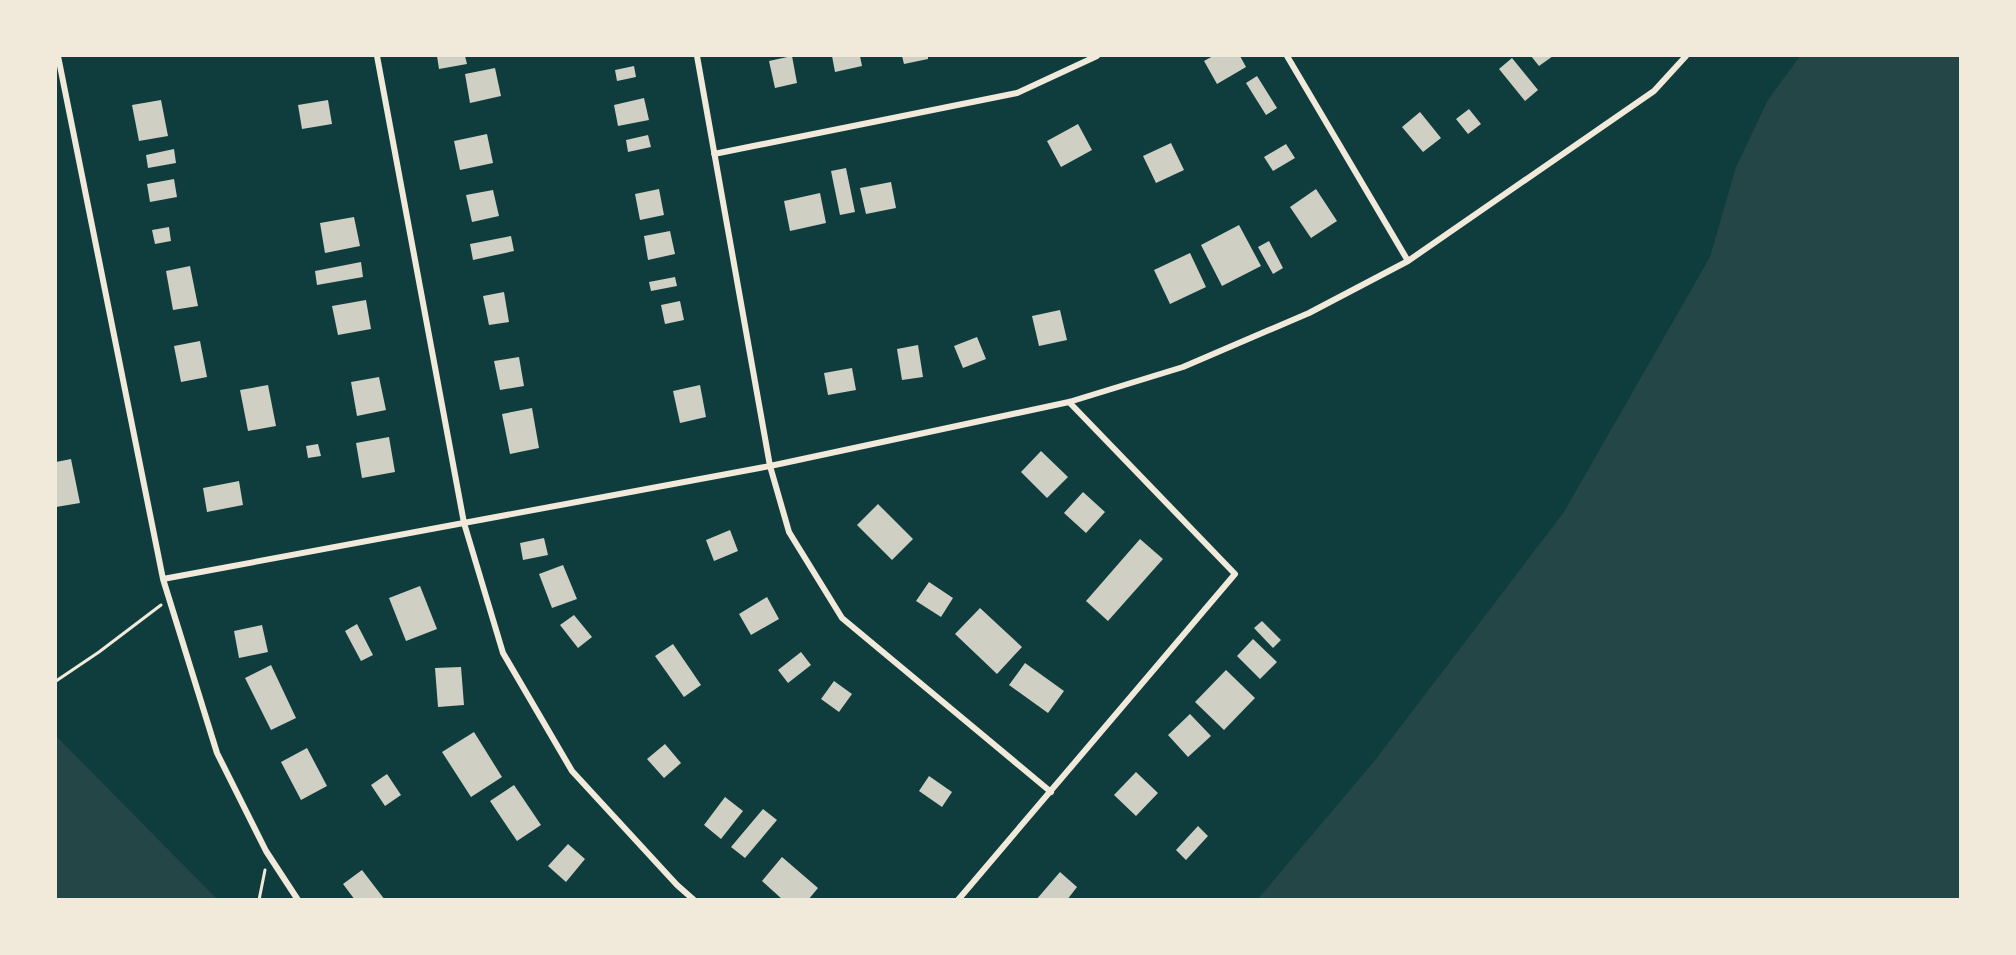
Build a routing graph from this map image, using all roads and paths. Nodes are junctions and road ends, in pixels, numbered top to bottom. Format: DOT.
graph roads {
  1 [pos="58,56"];
  2 [pos="377,56"];
  3 [pos="697,56"];
  4 [pos="1097,56"];
  5 [pos="1287,56"];
  6 [pos="1686,56"];
  7 [pos="714,154"];
  8 [pos="1408,261"];
  9 [pos="1069,402"];
  10 [pos="770,466"];
  11 [pos="464,523"];
  12 [pos="163,579"];
  13 [pos="169,598"];
  14 [pos="56,681"];
  15 [pos="1051,792"];
  16 [pos="266,851"];
  17 [pos="259,900"];
  18 [pos="298,900"];
  19 [pos="694,900"];
  20 [pos="958,900"];
  1 -- 12 [label="street"];
  2 -- 11 [label="street"];
  3 -- 7 [label="street"];
  4 -- 7 [label="street"];
  5 -- 8 [label="street"];
  6 -- 8 [label="street"];
  7 -- 10 [label="street"];
  8 -- 9 [label="street"];
  9 -- 10 [label="street"];
  9 -- 15 [label="street"];
  10 -- 11 [label="street"];
  10 -- 15 [label="street"];
  11 -- 12 [label="street"];
  11 -- 19 [label="street"];
  12 -- 13 [label="street"];
  13 -- 14 [label="path"];
  13 -- 16 [label="street"];
  15 -- 20 [label="street"];
  16 -- 17 [label="path"];
  16 -- 18 [label="street"];
}
